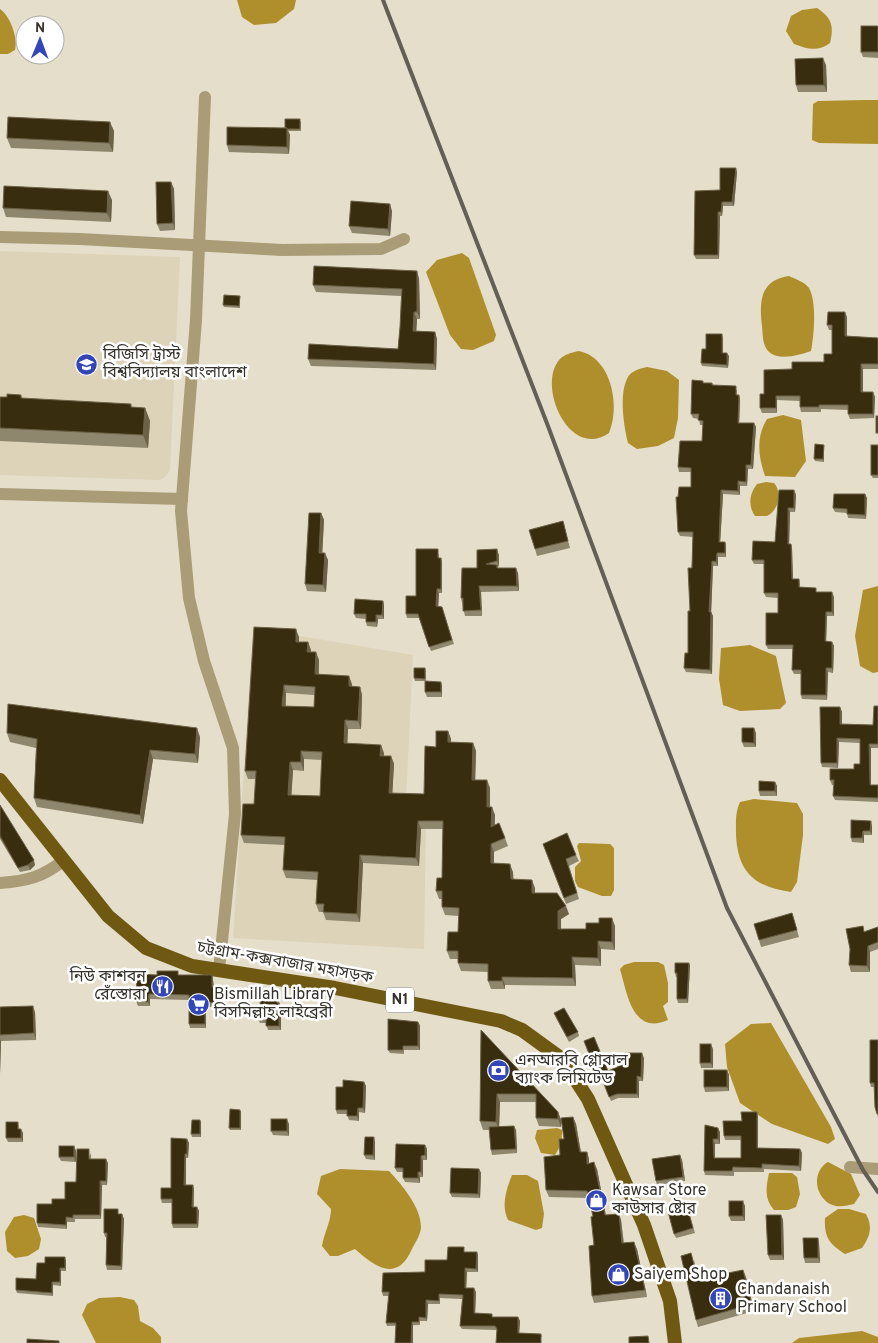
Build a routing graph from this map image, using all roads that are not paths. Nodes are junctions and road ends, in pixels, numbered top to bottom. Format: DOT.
graph roads {
  1 [pos="205,97"];
  2 [pos="0,237"];
  3 [pos="404,239"];
  4 [pos="200,245"];
  5 [pos="0,494"];
  6 [pos="182,499"];
  7 [pos="2,787"];
  8 [pos="64,860"];
  9 [pos="0,883"];
  10 [pos="219,970"];
  11 [pos="850,1167"];
  12 [pos="878,1169"];
  13 [pos="675,1343"];
  1 -- 4 [label="street"];
  2 -- 4 [label="street"];
  3 -- 4 [label="street"];
  4 -- 6 [label="street"];
  5 -- 6 [label="street"];
  6 -- 10 [label="street"];
  7 -- 8 [label="highway, চট্টগ্রাম-কক্সবাজার মহাসড়ক / N1"];
  8 -- 9 [label="street"];
  8 -- 10 [label="highway, চট্টগ্রাম-কক্সবাজার মহাসড়ক / N1"];
  10 -- 13 [label="highway, চট্টগ্রাম-কক্সবাজার মহাসড়ক / N1"];
  11 -- 12 [label="street"];
}
